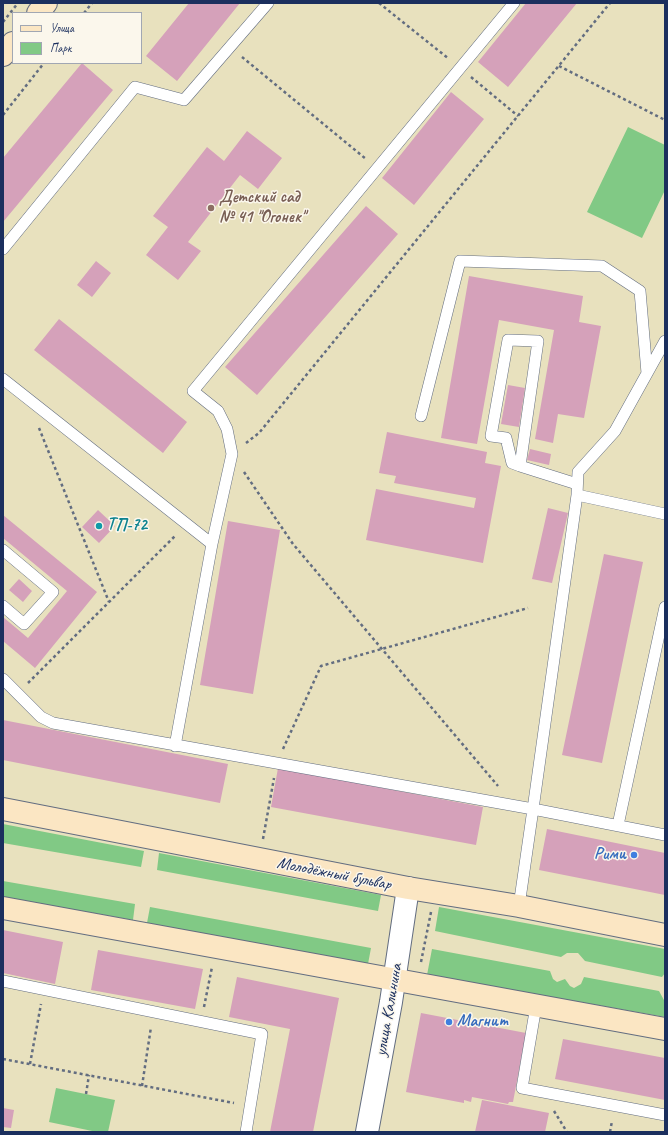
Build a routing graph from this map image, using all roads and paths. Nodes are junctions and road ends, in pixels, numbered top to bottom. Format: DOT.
graph roads {
  1 [pos="18,3"];
  2 [pos="46,3"];
  3 [pos="92,3"];
  4 [pos="268,3"];
  5 [pos="379,3"];
  6 [pos="514,3"];
  7 [pos="610,3"];
  8 [pos="39,12"];
  9 [pos="85,12"];
  10 [pos="3,22"];
  11 [pos="12,44"];
  12 [pos="230,48"];
  13 [pos="3,55"];
  14 [pos="43,64"];
  15 [pos="559,66"];
  16 [pos="460,68"];
  17 [pos="3,114"];
  18 [pos="518,116"];
  19 [pos="665,120"];
  20 [pos="377,168"];
  21 [pos="3,249"];
  22 [pos="665,341"];
  23 [pos="647,373"];
  24 [pos="3,378"];
  25 [pos="421,416"];
  26 [pos="38,426"];
  27 [pos="232,454"];
  28 [pos="520,466"];
  29 [pos="577,490"];
  30 [pos="665,514"];
  31 [pos="187,524"];
  32 [pos="212,544"];
  33 [pos="3,550"];
  34 [pos="109,602"];
  35 [pos="3,606"];
  36 [pos="665,607"];
  37 [pos="528,608"];
  38 [pos="383,649"];
  39 [pos="3,680"];
  40 [pos="18,693"];
  41 [pos="174,746"];
  42 [pos="277,762"];
  43 [pos="514,806"];
  44 [pos="3,809"];
  45 [pos="533,809"];
  46 [pos="618,825"];
  47 [pos="665,835"];
  48 [pos="263,840"];
  49 [pos="408,888"];
  50 [pos="432,906"];
  51 [pos="519,906"];
  52 [pos="3,908"];
  53 [pos="665,935"];
  54 [pos="212,966"];
  55 [pos="421,966"];
  56 [pos="394,979"];
  57 [pos="3,982"];
  58 [pos="44,990"];
  59 [pos="536,1006"];
  60 [pos="153,1012"];
  61 [pos="201,1022"];
  62 [pos="665,1029"];
  63 [pos="3,1059"];
  64 [pos="30,1064"];
  65 [pos="89,1075"];
  66 [pos="142,1086"];
  67 [pos="86,1094"];
  68 [pos="251,1106"];
  69 [pos="665,1115"];
  70 [pos="246,1132"];
  71 [pos="367,1132"];
  1 -- 10 [label="path"];
  2 -- 8 [label="main road"];
  3 -- 9 [label="path"];
  4 -- 12 [label="lane"];
  5 -- 16 [label="path"];
  6 -- 16 [label="lane"];
  7 -- 15 [label="path"];
  11 -- 13 [label="main road"];
  12 -- 20 [label="path"];
  12 -- 21 [label="lane"];
  14 -- 17 [label="path"];
  15 -- 18 [label="path"];
  15 -- 19 [label="path"];
  16 -- 18 [label="path"];
  16 -- 20 [label="lane"];
  18 -- 27 [label="path"];
  20 -- 27 [label="lane"];
  22 -- 23 [label="lane"];
  23 -- 25 [label="lane"];
  23 -- 29 [label="lane"];
  24 -- 31 [label="lane"];
  26 -- 34 [label="path"];
  27 -- 32 [label="lane"];
  27 -- 38 [label="path"];
  28 -- 28 [label="lane"];
  28 -- 29 [label="lane"];
  29 -- 30 [label="lane"];
  29 -- 45 [label="lane"];
  31 -- 32 [label="lane"];
  31 -- 34 [label="path"];
  32 -- 41 [label="lane"];
  33 -- 35 [label="lane"];
  34 -- 40 [label="path"];
  36 -- 46 [label="lane"];
  37 -- 38 [label="path"];
  38 -- 42 [label="path"];
  38 -- 43 [label="path"];
  39 -- 40 [label="lane"];
  40 -- 41 [label="lane"];
  41 -- 42 [label="lane"];
  42 -- 43 [label="lane"];
  42 -- 48 [label="path"];
  43 -- 45 [label="lane"];
  44 -- 49 [label="main road, Молодёжный бульвар"];
  45 -- 46 [label="lane"];
  45 -- 51 [label="lane"];
  46 -- 47 [label="lane"];
  49 -- 51 [label="main road, Молодёжный бульвар"];
  49 -- 56 [label="street, улица Калинина"];
  50 -- 55 [label="path"];
  51 -- 53 [label="main road, Молодёжный бульвар"];
  52 -- 56 [label="main road"];
  54 -- 61 [label="path"];
  56 -- 59 [label="main road"];
  56 -- 71 [label="street, улица Калинина"];
  57 -- 58 [label="lane"];
  58 -- 60 [label="lane"];
  58 -- 64 [label="path"];
  59 -- 62 [label="main road"];
  59 -- 69 [label="lane"];
  60 -- 61 [label="lane"];
  60 -- 66 [label="path"];
  61 -- 68 [label="lane"];
  63 -- 64 [label="path"];
  64 -- 65 [label="path"];
  65 -- 66 [label="path"];
  65 -- 67 [label="path"];
  66 -- 68 [label="path"];
  68 -- 70 [label="lane"];
}
